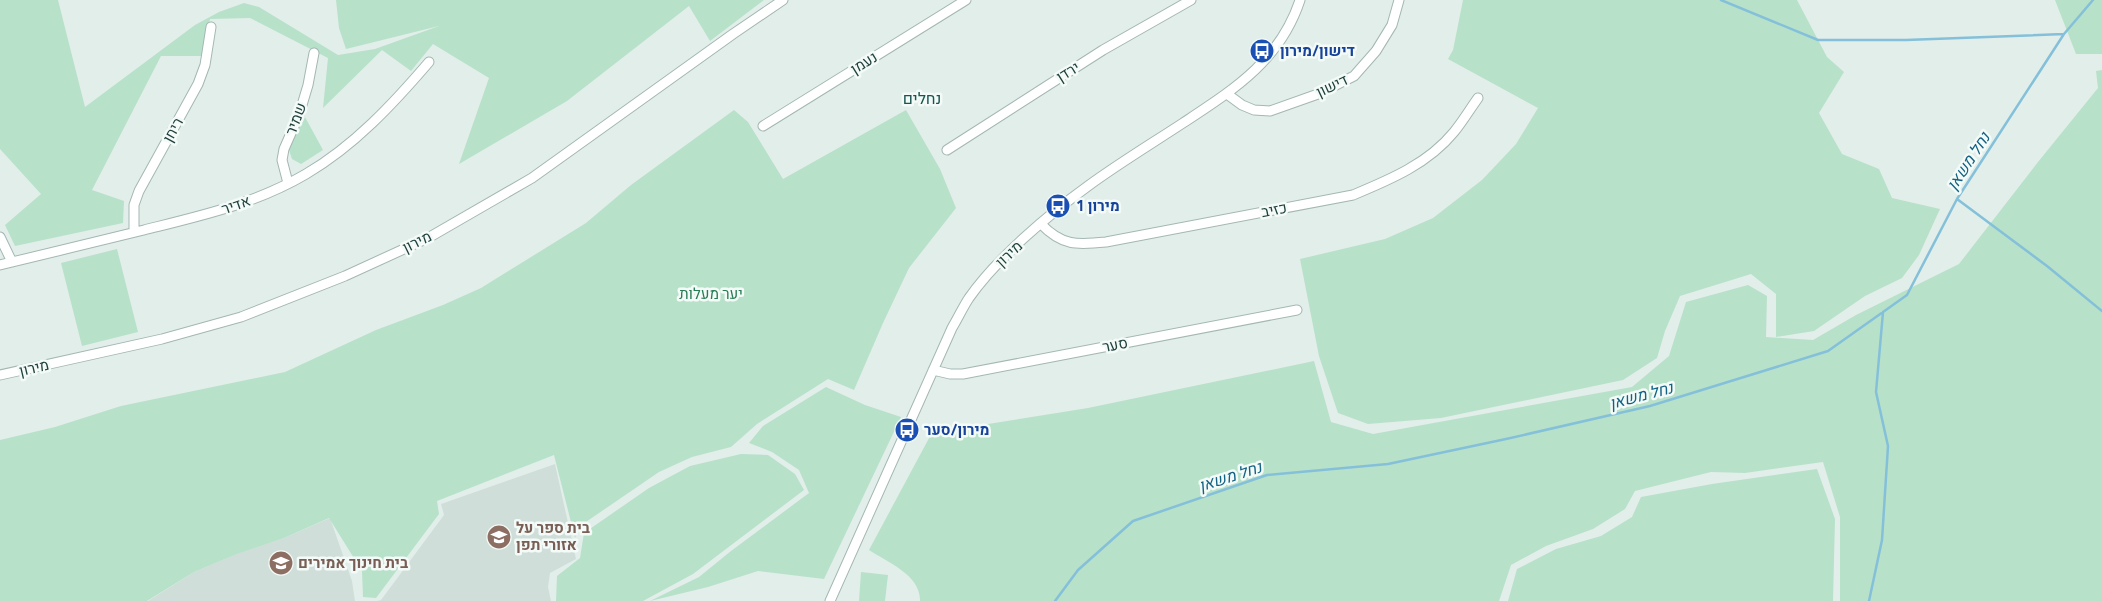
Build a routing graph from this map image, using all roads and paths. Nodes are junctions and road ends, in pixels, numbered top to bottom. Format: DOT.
graph roads {
  1 [pos="784,0"];
  2 [pos="966,0"];
  3 [pos="1192,0"];
  4 [pos="1300,0"];
  5 [pos="1399,0"];
  6 [pos="211,27"];
  7 [pos="314,53"];
  8 [pos="429,62"];
  9 [pos="1228,94"];
  10 [pos="1478,98"];
  11 [pos="763,126"];
  12 [pos="947,150"];
  13 [pos="288,183"];
  14 [pos="1041,224"];
  15 [pos="134,232"];
  16 [pos="0,237"];
  17 [pos="12,262"];
  18 [pos="0,265"];
  19 [pos="1297,310"];
  20 [pos="933,370"];
  21 [pos="0,375"];
  22 [pos="830,601"];
  1 -- 21 [label="street, מירון"];
  2 -- 11 [label="street, נעמן"];
  3 -- 12 [label="street, ירדן"];
  4 -- 9 [label="street, מירון"];
  5 -- 9 [label="street, דישון"];
  6 -- 15 [label="street, ריחן"];
  7 -- 13 [label="street, שמיר"];
  8 -- 13 [label="street, אדיר"];
  9 -- 14 [label="street, מירון"];
  10 -- 14 [label="street, כזיב"];
  13 -- 15 [label="street, אדיר"];
  14 -- 20 [label="street, מירון"];
  15 -- 17 [label="street, אדיר"];
  16 -- 17 [label="street"];
  17 -- 18 [label="street, אדיר"];
  19 -- 20 [label="street, סער"];
  20 -- 22 [label="street, מירון"];
}
